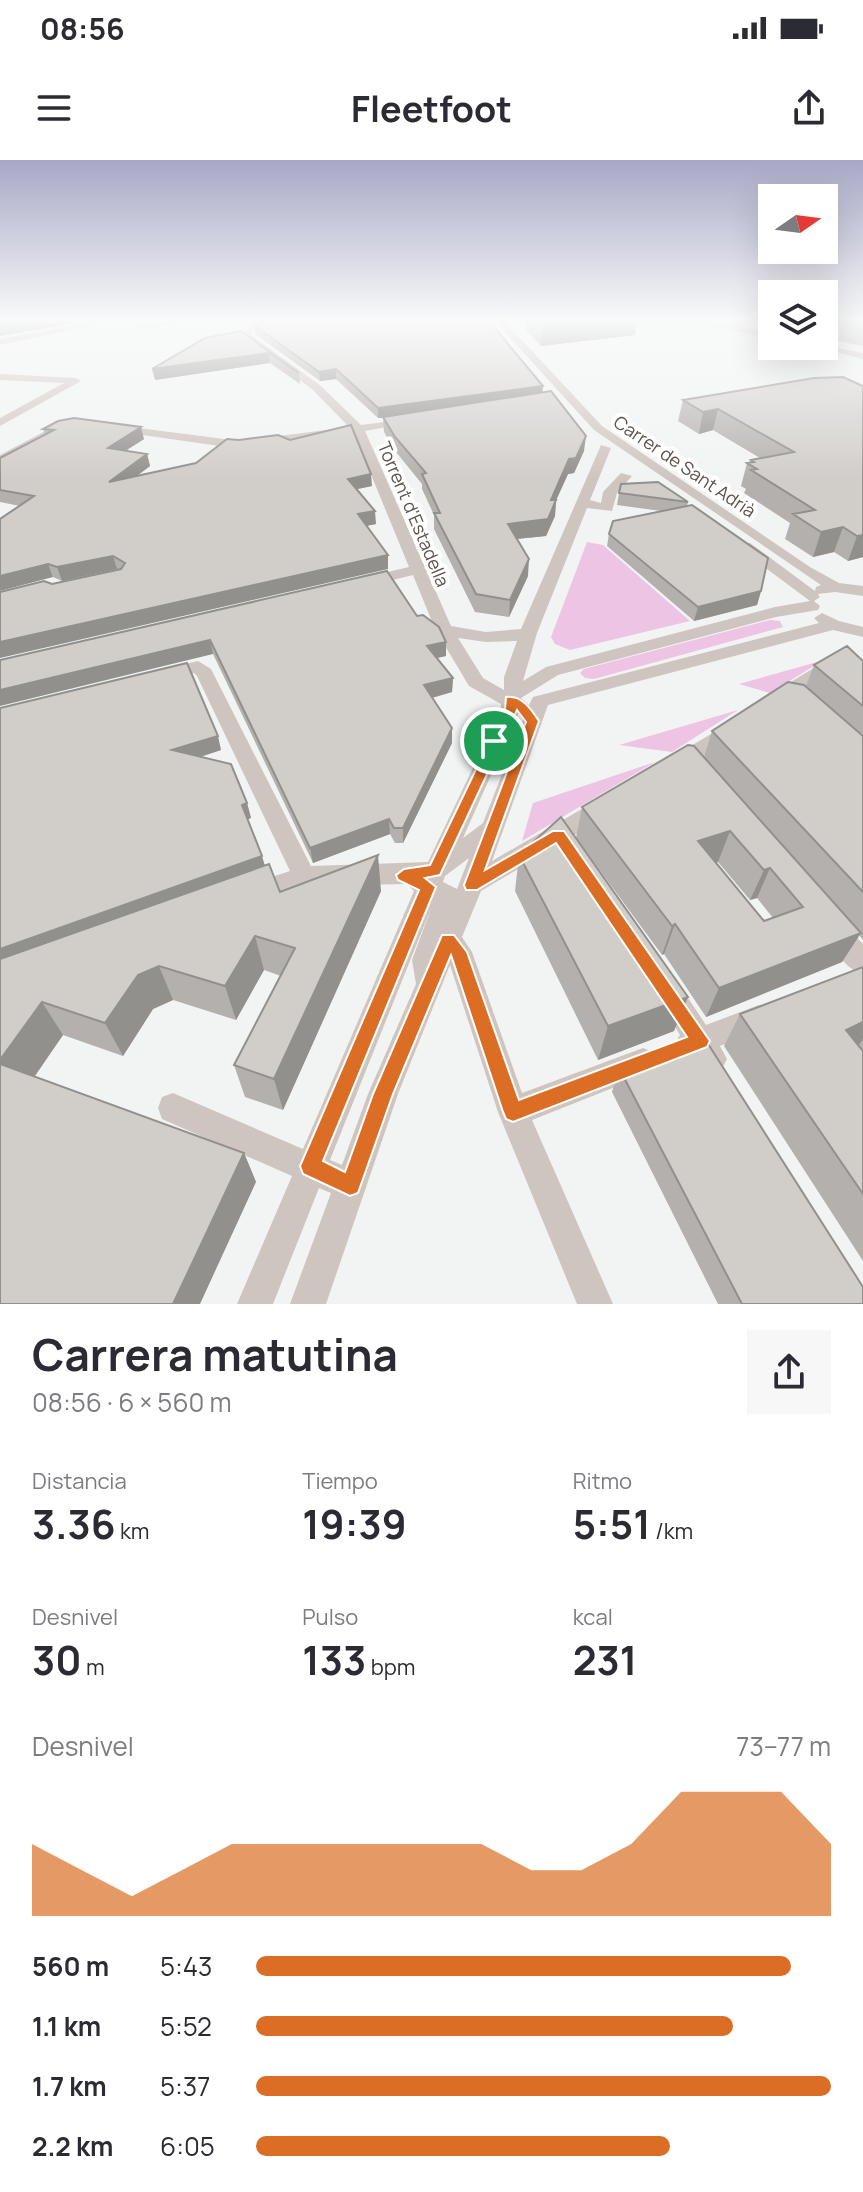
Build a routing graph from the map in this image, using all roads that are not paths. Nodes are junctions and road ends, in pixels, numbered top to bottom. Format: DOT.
graph roads {
  1 [pos="297,373"];
  2 [pos="535,373"];
  3 [pos="545,373"];
  4 [pos="0,377"];
  5 [pos="417,420"];
  6 [pos="0,423"];
  7 [pos="81,424"];
  8 [pos="97,426"];
  9 [pos="358,429"];
  10 [pos="605,448"];
  11 [pos="0,460"];
  12 [pos="626,476"];
  13 [pos="582,503"];
  14 [pos="419,569"];
  15 [pos="341,587"];
  16 [pos="835,587"];
  17 [pos="863,591"];
  18 [pos="812,602"];
  19 [pos="833,625"];
  20 [pos="444,629"];
  21 [pos="863,632"];
  22 [pos="528,633"];
  23 [pos="852,676"];
  24 [pos="142,679"];
  25 [pos="522,705"];
  26 [pos="660,774"];
  27 [pos="622,797"];
  28 [pos="491,829"];
  29 [pos="304,876"];
  30 [pos="431,879"];
  31 [pos="471,885"];
  32 [pos="226,903"];
  33 [pos="818,911"];
  34 [pos="448,940"];
  35 [pos="648,963"];
  36 [pos="858,974"];
  37 [pos="429,985"];
  38 [pos="777,1010"];
  39 [pos="700,1041"];
  40 [pos="724,1078"];
  41 [pos="173,1108"];
  42 [pos="513,1112"];
  43 [pos="310,1166"];
  44 [pos="350,1185"];
  45 [pos="255,1304"];
  46 [pos="308,1304"];
  47 [pos="595,1304"];
  1 -- 9 [label="street, Torrent d'Estadella"];
  2 -- 10 [label="street, Carrer de Sant Adrià"];
  3 -- 16 [label="street, Carrer de Sant Adrià"];
  4 -- 6 [label="street"];
  5 -- 9 [label="street"];
  7 -- 11 [label="street"];
  8 -- 9 [label="street"];
  9 -- 14 [label="street, Torrent d'Estadella"];
  10 -- 13 [label="street"];
  10 -- 18 [label="street, Carrer de Sant Adrià"];
  12 -- 13 [label="street"];
  13 -- 22 [label="street"];
  14 -- 15 [label="street"];
  14 -- 20 [label="street, Torrent d'Estadella"];
  16 -- 17 [label="street"];
  16 -- 18 [label="street"];
  18 -- 19 [label="street, Carrer de Sant Adrià"];
  18 -- 25 [label="street"];
  19 -- 21 [label="street"];
  19 -- 25 [label="street"];
  20 -- 22 [label="street"];
  20 -- 25 [label="street, Torrent d'Estadella"];
  22 -- 25 [label="street"];
  23 -- 26 [label="street"];
  24 -- 29 [label="street"];
  25 -- 28 [label="street"];
  25 -- 30 [label="street"];
  27 -- 31 [label="street"];
  28 -- 30 [label="street"];
  28 -- 31 [label="street"];
  29 -- 30 [label="street"];
  29 -- 32 [label="street"];
  30 -- 37 [label="street"];
  30 -- 43 [label="street"];
  31 -- 34 [label="street"];
  33 -- 36 [label="street"];
  34 -- 37 [label="street"];
  34 -- 42 [label="street"];
  35 -- 39 [label="street"];
  37 -- 44 [label="street"];
  38 -- 39 [label="street"];
  39 -- 40 [label="street"];
  39 -- 42 [label="street"];
  41 -- 43 [label="street"];
  42 -- 47 [label="street"];
  43 -- 44 [label="street"];
  43 -- 45 [label="street"];
  44 -- 46 [label="street"];
}
